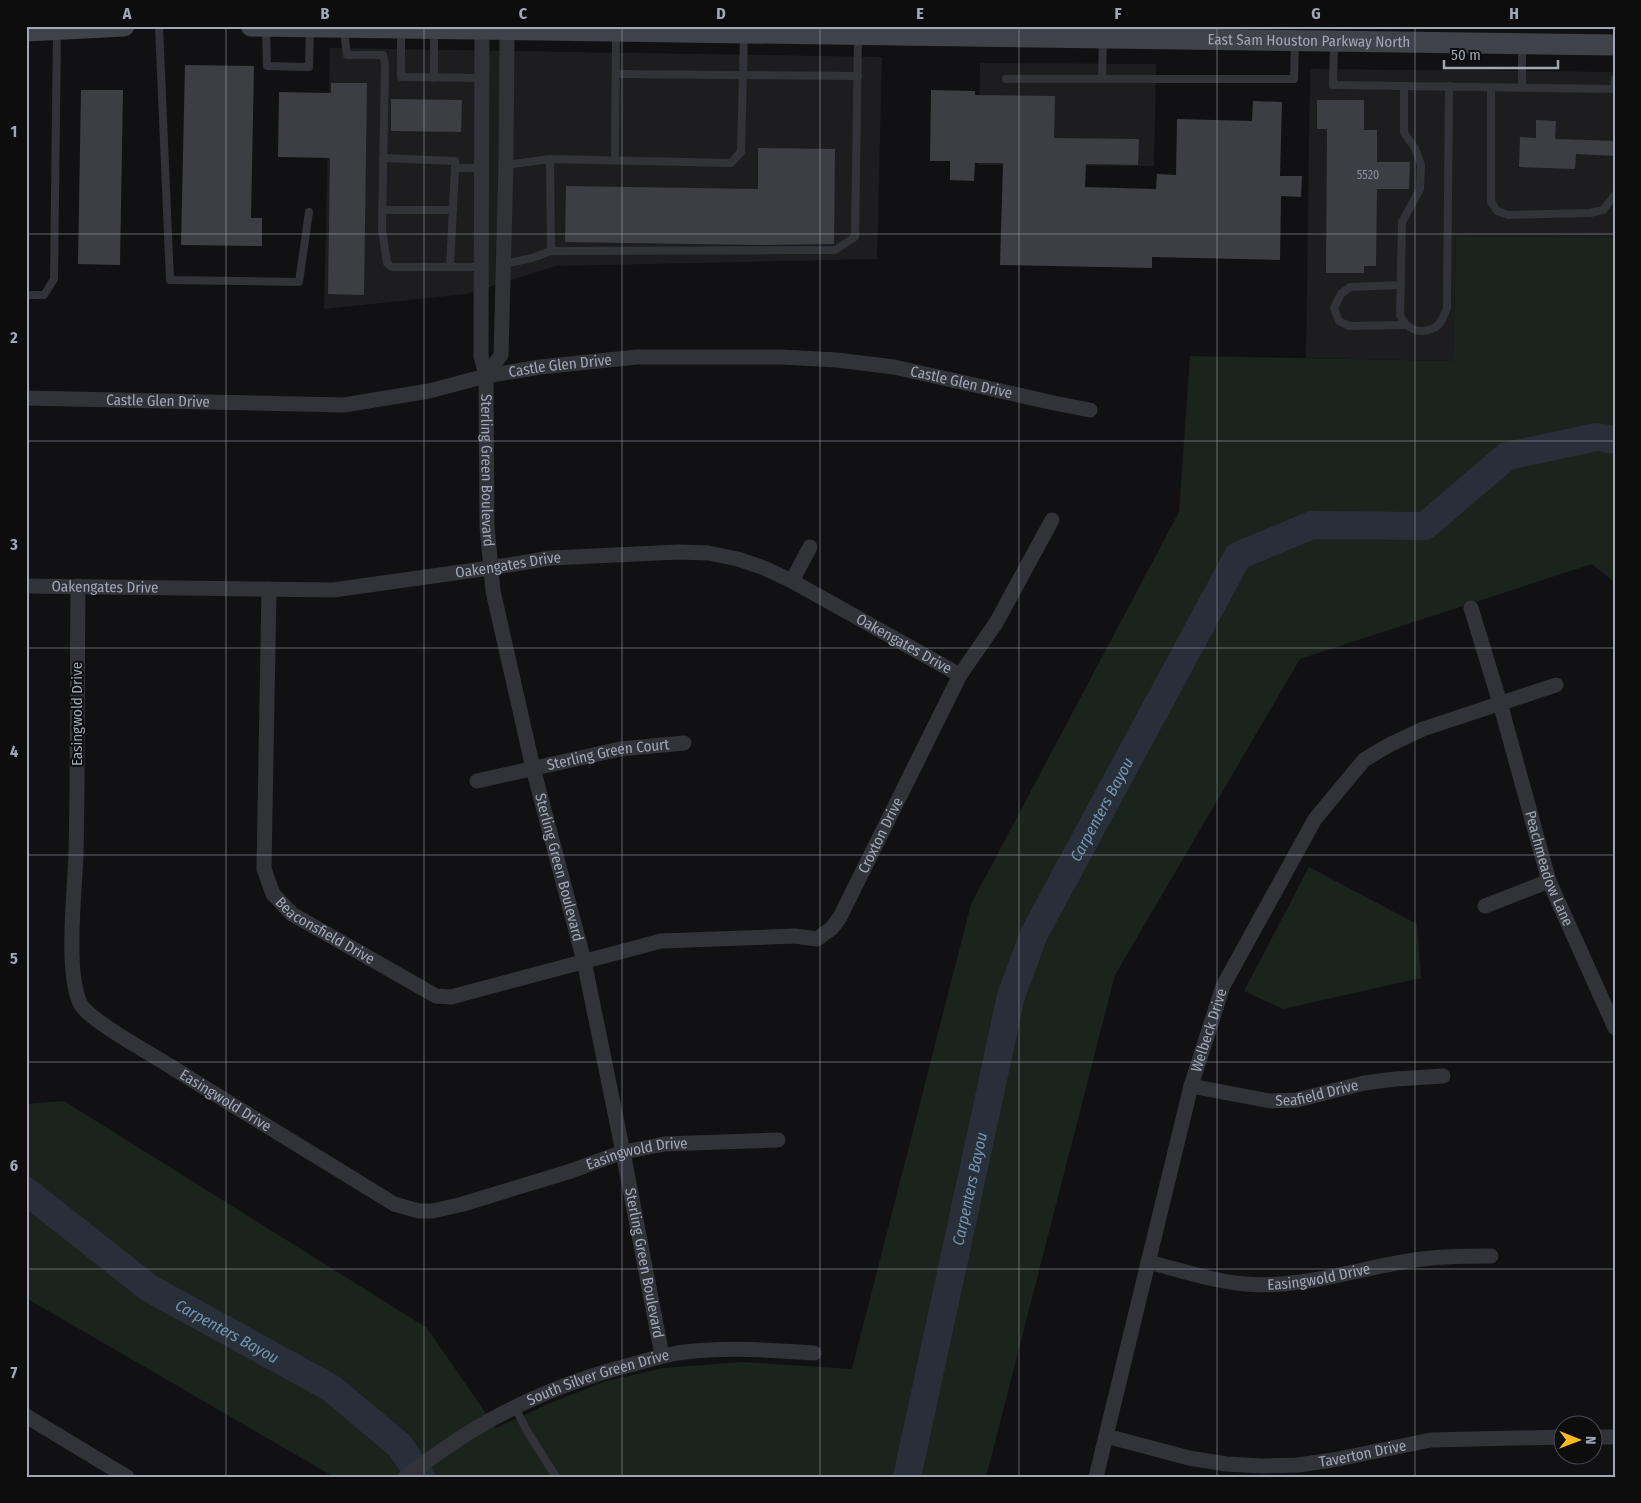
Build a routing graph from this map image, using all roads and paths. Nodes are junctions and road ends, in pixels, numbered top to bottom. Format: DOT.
graph roads {
  1 [pos="124,26"];
  2 [pos="159,26"];
  3 [pos="251,26"];
  4 [pos="266,26"];
  5 [pos="310,27"];
  6 [pos="344,28"];
  7 [pos="401,29"];
  8 [pos="57,30"];
  9 [pos="434,30"];
  10 [pos="482,30"];
  11 [pos="507,30"];
  12 [pos="26,31"];
  13 [pos="616,32"];
  14 [pos="744,34"];
  15 [pos="858,35"];
  16 [pos="1103,38"];
  17 [pos="1295,40"];
  18 [pos="1334,41"];
  19 [pos="1522,43"];
  20 [pos="1615,45"];
  21 [pos="616,74"];
  22 [pos="743,74"];
  23 [pos="858,76"];
  24 [pos="434,78"];
  25 [pos="482,78"];
  26 [pos="1006,79"];
  27 [pos="1102,79"];
  28 [pos="1615,79"];
  29 [pos="1404,86"];
  30 [pos="1449,86"];
  31 [pos="1491,87"];
  32 [pos="1522,88"];
  33 [pos="1614,89"];
  34 [pos="383,158"];
  35 [pos="550,159"];
  36 [pos="615,160"];
  37 [pos="506,165"];
  38 [pos="455,168"];
  39 [pos="482,168"];
  40 [pos="1615,195"];
  41 [pos="382,210"];
  42 [pos="453,210"];
  43 [pos="309,212"];
  44 [pos="551,251"];
  45 [pos="504,264"];
  46 [pos="450,267"];
  47 [pos="481,267"];
  48 [pos="1401,285"];
  49 [pos="26,295"];
  50 [pos="1404,325"];
  51 [pos="486,376"];
  52 [pos="26,398"];
  53 [pos="1090,410"];
  54 [pos="1052,520"];
  55 [pos="810,547"];
  56 [pos="490,568"];
  57 [pos="792,580"];
  58 [pos="26,586"];
  59 [pos="78,586"];
  60 [pos="269,589"];
  61 [pos="1471,608"];
  62 [pos="960,675"];
  63 [pos="1556,686"];
  64 [pos="1500,703"];
  65 [pos="684,744"];
  66 [pos="533,768"];
  67 [pos="477,781"];
  68 [pos="1549,881"];
  69 [pos="1485,906"];
  70 [pos="584,961"];
  71 [pos="1615,1028"];
  72 [pos="1442,1076"];
  73 [pos="1191,1086"];
  74 [pos="778,1140"];
  75 [pos="624,1152"];
  76 [pos="1491,1256"];
  77 [pos="1148,1262"];
  78 [pos="814,1352"];
  79 [pos="662,1355"];
  80 [pos="515,1407"];
  81 [pos="26,1416"];
  82 [pos="1106,1436"];
  83 [pos="1554,1437"];
  84 [pos="127,1477"];
  85 [pos="404,1477"];
  86 [pos="556,1477"];
  87 [pos="1096,1477"];
  1 -- 8 [label="main road"];
  2 -- 43 [label="lane"];
  3 -- 4 [label="main road, East Sam Houston Parkway North"];
  4 -- 5 [label="main road, East Sam Houston Parkway North"];
  4 -- 5 [label="lane"];
  5 -- 6 [label="main road, East Sam Houston Parkway North"];
  6 -- 7 [label="main road, East Sam Houston Parkway North"];
  6 -- 34 [label="lane"];
  7 -- 9 [label="main road, East Sam Houston Parkway North"];
  7 -- 24 [label="lane"];
  8 -- 12 [label="main road"];
  8 -- 49 [label="lane"];
  9 -- 10 [label="main road, East Sam Houston Parkway North"];
  9 -- 24 [label="lane"];
  10 -- 11 [label="main road, East Sam Houston Parkway North"];
  10 -- 25 [label="street, Sterling Green Boulevard"];
  11 -- 13 [label="main road, East Sam Houston Parkway North"];
  11 -- 37 [label="street, Sterling Green Boulevard"];
  13 -- 14 [label="main road, East Sam Houston Parkway North"];
  13 -- 21 [label="lane"];
  14 -- 15 [label="main road, East Sam Houston Parkway North"];
  14 -- 22 [label="lane"];
  15 -- 16 [label="main road, East Sam Houston Parkway North"];
  15 -- 23 [label="lane"];
  16 -- 17 [label="main road, East Sam Houston Parkway North"];
  16 -- 27 [label="lane"];
  17 -- 18 [label="main road, East Sam Houston Parkway North"];
  17 -- 27 [label="lane"];
  18 -- 19 [label="main road, East Sam Houston Parkway North"];
  18 -- 29 [label="lane"];
  19 -- 20 [label="main road, East Sam Houston Parkway North"];
  19 -- 32 [label="lane"];
  21 -- 22 [label="lane"];
  21 -- 36 [label="lane"];
  22 -- 23 [label="lane"];
  22 -- 36 [label="lane"];
  23 -- 44 [label="lane"];
  24 -- 25 [label="lane"];
  25 -- 39 [label="street, Sterling Green Boulevard"];
  26 -- 27 [label="lane"];
  28 -- 33 [label="lane"];
  29 -- 30 [label="lane"];
  29 -- 48 [label="lane"];
  30 -- 31 [label="lane"];
  30 -- 50 [label="lane"];
  31 -- 32 [label="lane"];
  31 -- 40 [label="lane"];
  32 -- 33 [label="lane"];
  34 -- 38 [label="lane"];
  34 -- 41 [label="lane"];
  35 -- 36 [label="lane"];
  35 -- 37 [label="lane"];
  35 -- 44 [label="lane"];
  37 -- 45 [label="street, Sterling Green Boulevard"];
  38 -- 39 [label="lane"];
  38 -- 42 [label="lane"];
  39 -- 47 [label="street, Sterling Green Boulevard"];
  41 -- 42 [label="lane"];
  41 -- 46 [label="lane"];
  42 -- 46 [label="lane"];
  44 -- 45 [label="lane"];
  45 -- 47 [label="street"];
  45 -- 51 [label="street, Sterling Green Boulevard"];
  46 -- 47 [label="lane"];
  47 -- 51 [label="street, Sterling Green Boulevard"];
  48 -- 50 [label="lane"];
  48 -- 50 [label="lane"];
  51 -- 52 [label="street, Castle Glen Drive"];
  51 -- 53 [label="street, Castle Glen Drive"];
  51 -- 56 [label="street, Sterling Green Boulevard"];
  54 -- 62 [label="street, Croxton Drive"];
  55 -- 57 [label="street"];
  56 -- 57 [label="street, Oakengates Drive"];
  56 -- 60 [label="street, Oakengates Drive"];
  56 -- 66 [label="street, Sterling Green Boulevard"];
  57 -- 62 [label="street, Oakengates Drive"];
  58 -- 59 [label="street, Oakengates Drive"];
  59 -- 60 [label="street, Oakengates Drive"];
  59 -- 75 [label="street, Easingwold Drive"];
  60 -- 70 [label="street, Beaconsfield Drive"];
  61 -- 64 [label="street, Peachmeadow Lane"];
  62 -- 70 [label="street, Croxton Drive"];
  63 -- 64 [label="street"];
  64 -- 68 [label="street, Peachmeadow Lane"];
  64 -- 73 [label="street, Welbeck Drive"];
  65 -- 66 [label="street, Sterling Green Court"];
  66 -- 67 [label="street, Sterling Green Court"];
  66 -- 70 [label="street, Sterling Green Boulevard"];
  68 -- 69 [label="street"];
  68 -- 71 [label="street, Peachmeadow Lane"];
  70 -- 75 [label="street, Sterling Green Boulevard"];
  72 -- 73 [label="street, Seafield Drive"];
  73 -- 77 [label="street, Welbeck Drive"];
  74 -- 75 [label="street, Easingwold Drive"];
  75 -- 79 [label="street, Sterling Green Boulevard"];
  76 -- 77 [label="street, Easingwold Drive"];
  77 -- 82 [label="street, Welbeck Drive"];
  78 -- 79 [label="street, South Silver Green Drive"];
  79 -- 80 [label="street, South Silver Green Drive"];
  80 -- 85 [label="street, South Silver Green Drive"];
  80 -- 86 [label="lane"];
  81 -- 84 [label="street"];
  82 -- 83 [label="street, Taverton Drive"];
  82 -- 87 [label="street, Welbeck Drive"];
}
